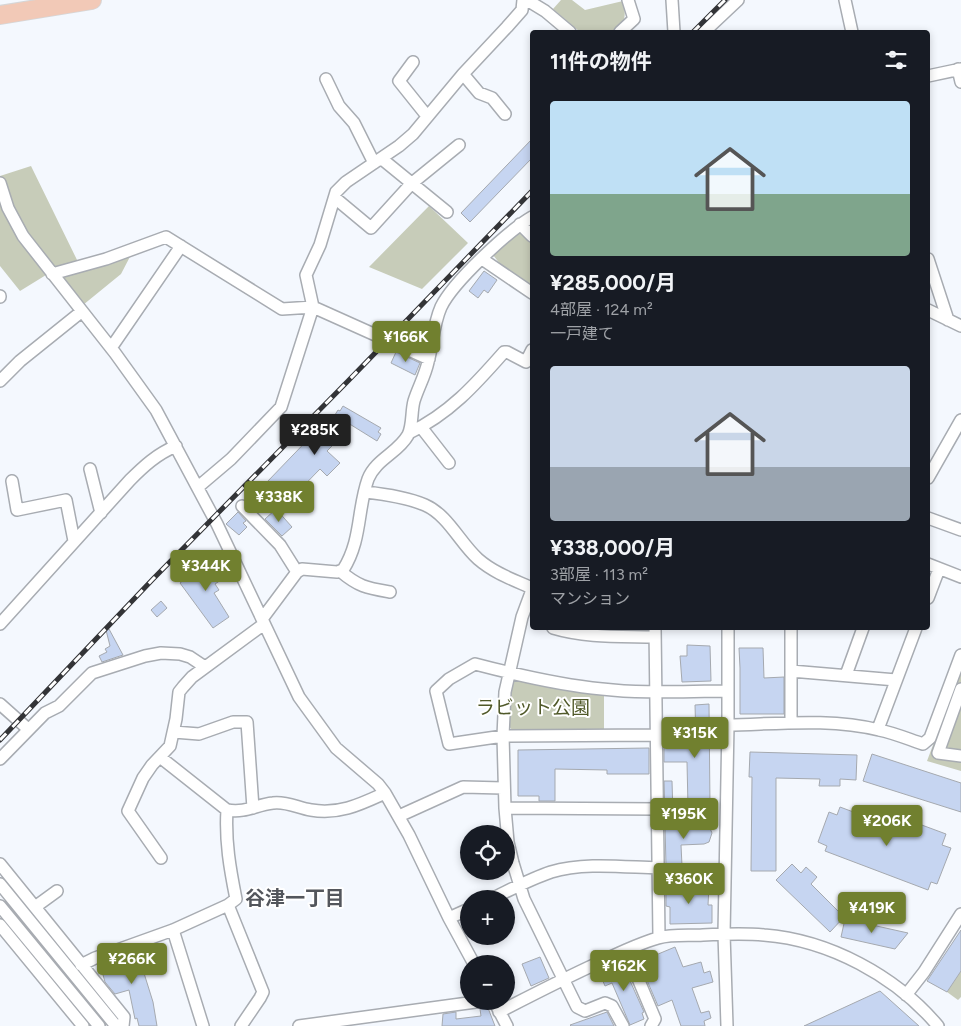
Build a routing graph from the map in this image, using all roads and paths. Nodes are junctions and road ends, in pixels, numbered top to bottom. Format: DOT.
graph roads {
  1 [pos="92,0"];
  2 [pos="525,0"];
  3 [pos="628,0"];
  4 [pos="672,0"];
  5 [pos="738,0"];
  6 [pos="845,0"];
  7 [pos="0,15"];
  8 [pos="568,30"];
  9 [pos="622,30"];
  10 [pos="674,30"];
  11 [pos="706,30"];
  12 [pos="852,30"];
  13 [pos="413,62"];
  14 [pos="959,69"];
  15 [pos="463,74"];
  16 [pos="930,76"];
  17 [pos="326,79"];
  18 [pos="961,82"];
  19 [pos="505,114"];
  20 [pos="427,116"];
  21 [pos="460,145"];
  22 [pos="378,161"];
  23 [pos="0,183"];
  24 [pos="411,184"];
  25 [pos="334,198"];
  26 [pos="447,212"];
  27 [pos="530,219"];
  28 [pos="520,224"];
  29 [pos="530,234"];
  30 [pos="181,246"];
  31 [pos="482,259"];
  32 [pos="930,265"];
  33 [pos="52,274"];
  34 [pos="530,292"];
  35 [pos="313,307"];
  36 [pos="930,311"];
  37 [pos="82,312"];
  38 [pos="948,320"];
  39 [pos="961,326"];
  40 [pos="111,348"];
  41 [pos="530,354"];
  42 [pos="429,359"];
  43 [pos="0,381"];
  44 [pos="961,420"];
  45 [pos="421,427"];
  46 [pos="409,433"];
  47 [pos="176,446"];
  48 [pos="449,463"];
  49 [pos="90,469"];
  50 [pos="930,474"];
  51 [pos="12,481"];
  52 [pos="198,487"];
  53 [pos="365,492"];
  54 [pos="242,506"];
  55 [pos="101,513"];
  56 [pos="930,519"];
  57 [pos="961,530"];
  58 [pos="74,541"];
  59 [pos="930,565"];
  60 [pos="939,569"];
  61 [pos="340,571"];
  62 [pos="297,572"];
  63 [pos="961,577"];
  64 [pos="530,588"];
  65 [pos="390,592"];
  66 [pos="930,593"];
  67 [pos="530,601"];
  68 [pos="527,619"];
  69 [pos="263,621"];
  70 [pos="0,624"];
  71 [pos="561,630"];
  72 [pos="728,630"];
  73 [pos="791,630"];
  74 [pos="862,630"];
  75 [pos="915,630"];
  76 [pos="655,632"];
  77 [pos="961,655"];
  78 [pos="205,667"];
  79 [pos="791,671"];
  80 [pos="508,672"];
  81 [pos="846,675"];
  82 [pos="896,680"];
  83 [pos="961,688"];
  84 [pos="728,691"];
  85 [pos="656,692"];
  86 [pos="0,704"];
  87 [pos="958,711"];
  88 [pos="791,723"];
  89 [pos="728,725"];
  90 [pos="28,729"];
  91 [pos="878,729"];
  92 [pos="174,732"];
  93 [pos="656,735"];
  94 [pos="503,736"];
  95 [pos="961,756"];
  96 [pos="160,757"];
  97 [pos="0,759"];
  98 [pos="504,788"];
  99 [pos="385,793"];
  100 [pos="253,808"];
  101 [pos="504,808"];
  102 [pos="658,809"];
  103 [pos="227,810"];
  104 [pos="399,816"];
  105 [pos="161,858"];
  106 [pos="0,864"];
  107 [pos="658,868"];
  108 [pos="0,884"];
  109 [pos="520,886"];
  110 [pos="511,890"];
  111 [pos="57,891"];
  112 [pos="228,905"];
  113 [pos="0,906"];
  114 [pos="35,907"];
  115 [pos="460,913"];
  116 [pos="961,914"];
  117 [pos="449,918"];
  118 [pos="0,925"];
  119 [pos="173,930"];
  120 [pos="724,934"];
  121 [pos="659,937"];
  122 [pos="626,950"];
  123 [pos="469,955"];
  124 [pos="81,965"];
  125 [pos="563,979"];
  126 [pos="906,995"];
  127 [pos="515,998"];
  128 [pos="460,1004"];
  129 [pos="498,1010"];
  130 [pos="83,1026"];
  131 [pos="99,1026"];
  132 [pos="116,1026"];
  133 [pos="123,1026"];
  134 [pos="203,1026"];
  135 [pos="241,1026"];
  136 [pos="299,1026"];
  137 [pos="507,1026"];
  138 [pos="623,1026"];
  139 [pos="651,1026"];
  140 [pos="728,1026"];
  141 [pos="938,1026"];
  1 -- 7 [label="highway"];
  2 -- 8 [label="street"];
  2 -- 15 [label="street"];
  3 -- 9 [label="street"];
  4 -- 10 [label="street"];
  5 -- 11 [label="street"];
  6 -- 12 [label="street"];
  13 -- 20 [label="street"];
  14 -- 16 [label="street"];
  14 -- 18 [label="street"];
  15 -- 19 [label="street"];
  15 -- 20 [label="street"];
  17 -- 22 [label="street"];
  20 -- 22 [label="street"];
  21 -- 24 [label="street"];
  22 -- 24 [label="street"];
  22 -- 25 [label="street"];
  23 -- 33 [label="street"];
  24 -- 25 [label="street"];
  24 -- 26 [label="street"];
  25 -- 35 [label="street"];
  27 -- 28 [label="street"];
  28 -- 29 [label="street"];
  28 -- 31 [label="street"];
  30 -- 33 [label="street"];
  30 -- 35 [label="street"];
  30 -- 40 [label="street"];
  31 -- 34 [label="street"];
  31 -- 42 [label="street"];
  32 -- 38 [label="street"];
  33 -- 37 [label="street"];
  35 -- 42 [label="street"];
  35 -- 52 [label="street"];
  36 -- 38 [label="street"];
  37 -- 40 [label="street"];
  37 -- 43 [label="street"];
  38 -- 39 [label="street"];
  40 -- 47 [label="street"];
  41 -- 45 [label="street"];
  42 -- 46 [label="street"];
  44 -- 50 [label="street"];
  45 -- 46 [label="street"];
  45 -- 48 [label="street"];
  46 -- 53 [label="street"];
  47 -- 52 [label="street"];
  47 -- 55 [label="street"];
  49 -- 55 [label="street"];
  51 -- 58 [label="street"];
  52 -- 69 [label="street"];
  53 -- 61 [label="street"];
  53 -- 64 [label="street"];
  54 -- 62 [label="street"];
  55 -- 58 [label="street"];
  56 -- 57 [label="street"];
  58 -- 70 [label="street"];
  59 -- 60 [label="street"];
  60 -- 63 [label="street"];
  60 -- 66 [label="street"];
  61 -- 62 [label="street"];
  61 -- 65 [label="street"];
  62 -- 69 [label="street"];
  67 -- 68 [label="street"];
  68 -- 80 [label="street"];
  69 -- 78 [label="street"];
  69 -- 99 [label="street"];
  71 -- 76 [label="street"];
  72 -- 84 [label="street"];
  73 -- 79 [label="street"];
  74 -- 81 [label="street"];
  75 -- 82 [label="street"];
  76 -- 85 [label="street"];
  77 -- 91 [label="street"];
  78 -- 90 [label="street"];
  78 -- 92 [label="street"];
  79 -- 81 [label="street"];
  79 -- 88 [label="street"];
  80 -- 85 [label="street"];
  80 -- 94 [label="street"];
  80 -- 94 [label="street"];
  81 -- 82 [label="street"];
  82 -- 91 [label="street"];
  83 -- 87 [label="street"];
  84 -- 85 [label="street"];
  84 -- 89 [label="street"];
  85 -- 93 [label="street"];
  86 -- 90 [label="street"];
  87 -- 95 [label="street"];
  88 -- 89 [label="street"];
  88 -- 91 [label="street"];
  89 -- 120 [label="street"];
  90 -- 97 [label="street"];
  92 -- 96 [label="street"];
  92 -- 100 [label="street"];
  93 -- 94 [label="street"];
  93 -- 102 [label="street"];
  94 -- 98 [label="street"];
  96 -- 103 [label="street"];
  96 -- 105 [label="street"];
  98 -- 101 [label="street"];
  98 -- 104 [label="street"];
  99 -- 100 [label="street"];
  99 -- 104 [label="street"];
  100 -- 103 [label="street"];
  101 -- 102 [label="street"];
  101 -- 109 [label="street"];
  102 -- 107 [label="street"];
  103 -- 112 [label="street"];
  104 -- 117 [label="street"];
  106 -- 114 [label="street"];
  107 -- 109 [label="street"];
  107 -- 121 [label="street"];
  108 -- 132 [label="street"];
  109 -- 110 [label="street"];
  109 -- 125 [label="street"];
  111 -- 114 [label="street"];
  112 -- 119 [label="street"];
  112 -- 135 [label="street"];
  113 -- 131 [label="street"];
  114 -- 124 [label="street"];
  115 -- 117 [label="street"];
  116 -- 126 [label="street"];
  117 -- 123 [label="street"];
  118 -- 130 [label="street"];
  119 -- 124 [label="street"];
  119 -- 134 [label="street"];
  120 -- 121 [label="street"];
  120 -- 126 [label="street"];
  120 -- 140 [label="street"];
  121 -- 122 [label="street"];
  122 -- 125 [label="street"];
  122 -- 139 [label="street"];
  124 -- 133 [label="street"];
  125 -- 127 [label="street"];
  125 -- 138 [label="street"];
  126 -- 141 [label="street"];
  128 -- 136 [label="street"];
  129 -- 137 [label="street"];
}
